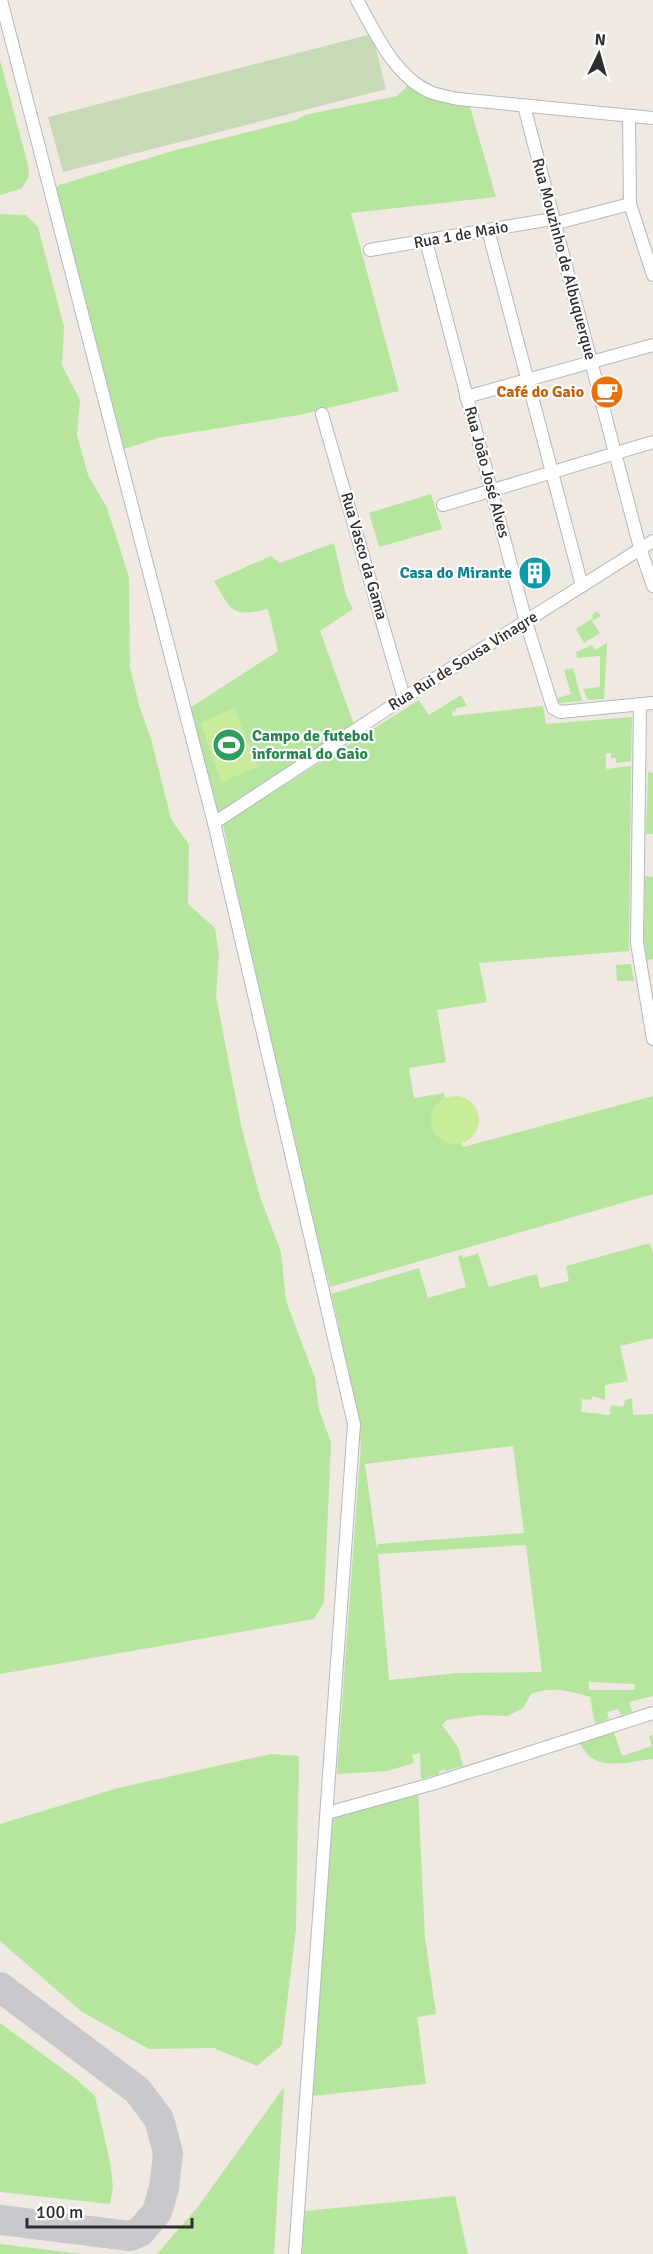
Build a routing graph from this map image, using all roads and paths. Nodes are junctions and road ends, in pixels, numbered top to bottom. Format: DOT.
graph roads {
  1 [pos="1,0"];
  2 [pos="357,0"];
  3 [pos="524,106"];
  4 [pos="629,116"];
  5 [pos="653,118"];
  6 [pos="630,204"];
  7 [pos="553,221"];
  8 [pos="488,230"];
  9 [pos="426,241"];
  10 [pos="370,250"];
  11 [pos="653,276"];
  12 [pos="653,345"];
  13 [pos="591,363"];
  14 [pos="528,381"];
  15 [pos="466,397"];
  16 [pos="322,414"];
  17 [pos="653,442"];
  18 [pos="616,454"];
  19 [pos="551,472"];
  20 [pos="492,491"];
  21 [pos="443,505"];
  22 [pos="653,541"];
  23 [pos="640,548"];
  24 [pos="582,586"];
  25 [pos="653,586"];
  26 [pos="526,622"];
  27 [pos="405,698"];
  28 [pos="646,704"];
  29 [pos="214,823"];
  30 [pos="653,1039"];
  31 [pos="653,1713"];
  32 [pos="327,1813"];
  33 [pos="295,2254"];
  1 -- 29 [label="street"];
  2 -- 3 [label="street"];
  3 -- 4 [label="street"];
  3 -- 7 [label="street, Rua Mouzinho de Albuquerque"];
  4 -- 5 [label="street"];
  4 -- 6 [label="street"];
  6 -- 7 [label="street, Rua 1 de Maio"];
  6 -- 11 [label="street"];
  7 -- 8 [label="street, Rua 1 de Maio"];
  7 -- 13 [label="street, Rua Mouzinho de Albuquerque"];
  8 -- 9 [label="street, Rua 1 de Maio"];
  8 -- 14 [label="street"];
  9 -- 10 [label="street, Rua 1 de Maio"];
  9 -- 15 [label="street, Rua João José Alves"];
  12 -- 13 [label="street"];
  13 -- 14 [label="street"];
  13 -- 18 [label="street, Rua Mouzinho de Albuquerque"];
  14 -- 15 [label="street"];
  14 -- 19 [label="street"];
  15 -- 20 [label="street, Rua João José Alves"];
  16 -- 27 [label="street, Rua Vasco da Gama"];
  17 -- 18 [label="street"];
  18 -- 19 [label="street"];
  18 -- 23 [label="street, Rua Mouzinho de Albuquerque"];
  19 -- 20 [label="street"];
  19 -- 24 [label="street"];
  20 -- 21 [label="street"];
  20 -- 26 [label="street, Rua João José Alves"];
  22 -- 23 [label="street, Rua Rui de Sousa Vinagre"];
  23 -- 24 [label="street, Rua Rui de Sousa Vinagre"];
  23 -- 25 [label="street, Rua Mouzinho de Albuquerque"];
  24 -- 26 [label="street, Rua Rui de Sousa Vinagre"];
  26 -- 27 [label="street, Rua Rui de Sousa Vinagre"];
  26 -- 28 [label="street, Rua João José Alves"];
  27 -- 29 [label="street, Rua Rui de Sousa Vinagre"];
  28 -- 30 [label="street"];
  29 -- 32 [label="street"];
  31 -- 32 [label="street"];
  32 -- 33 [label="street"];
}
